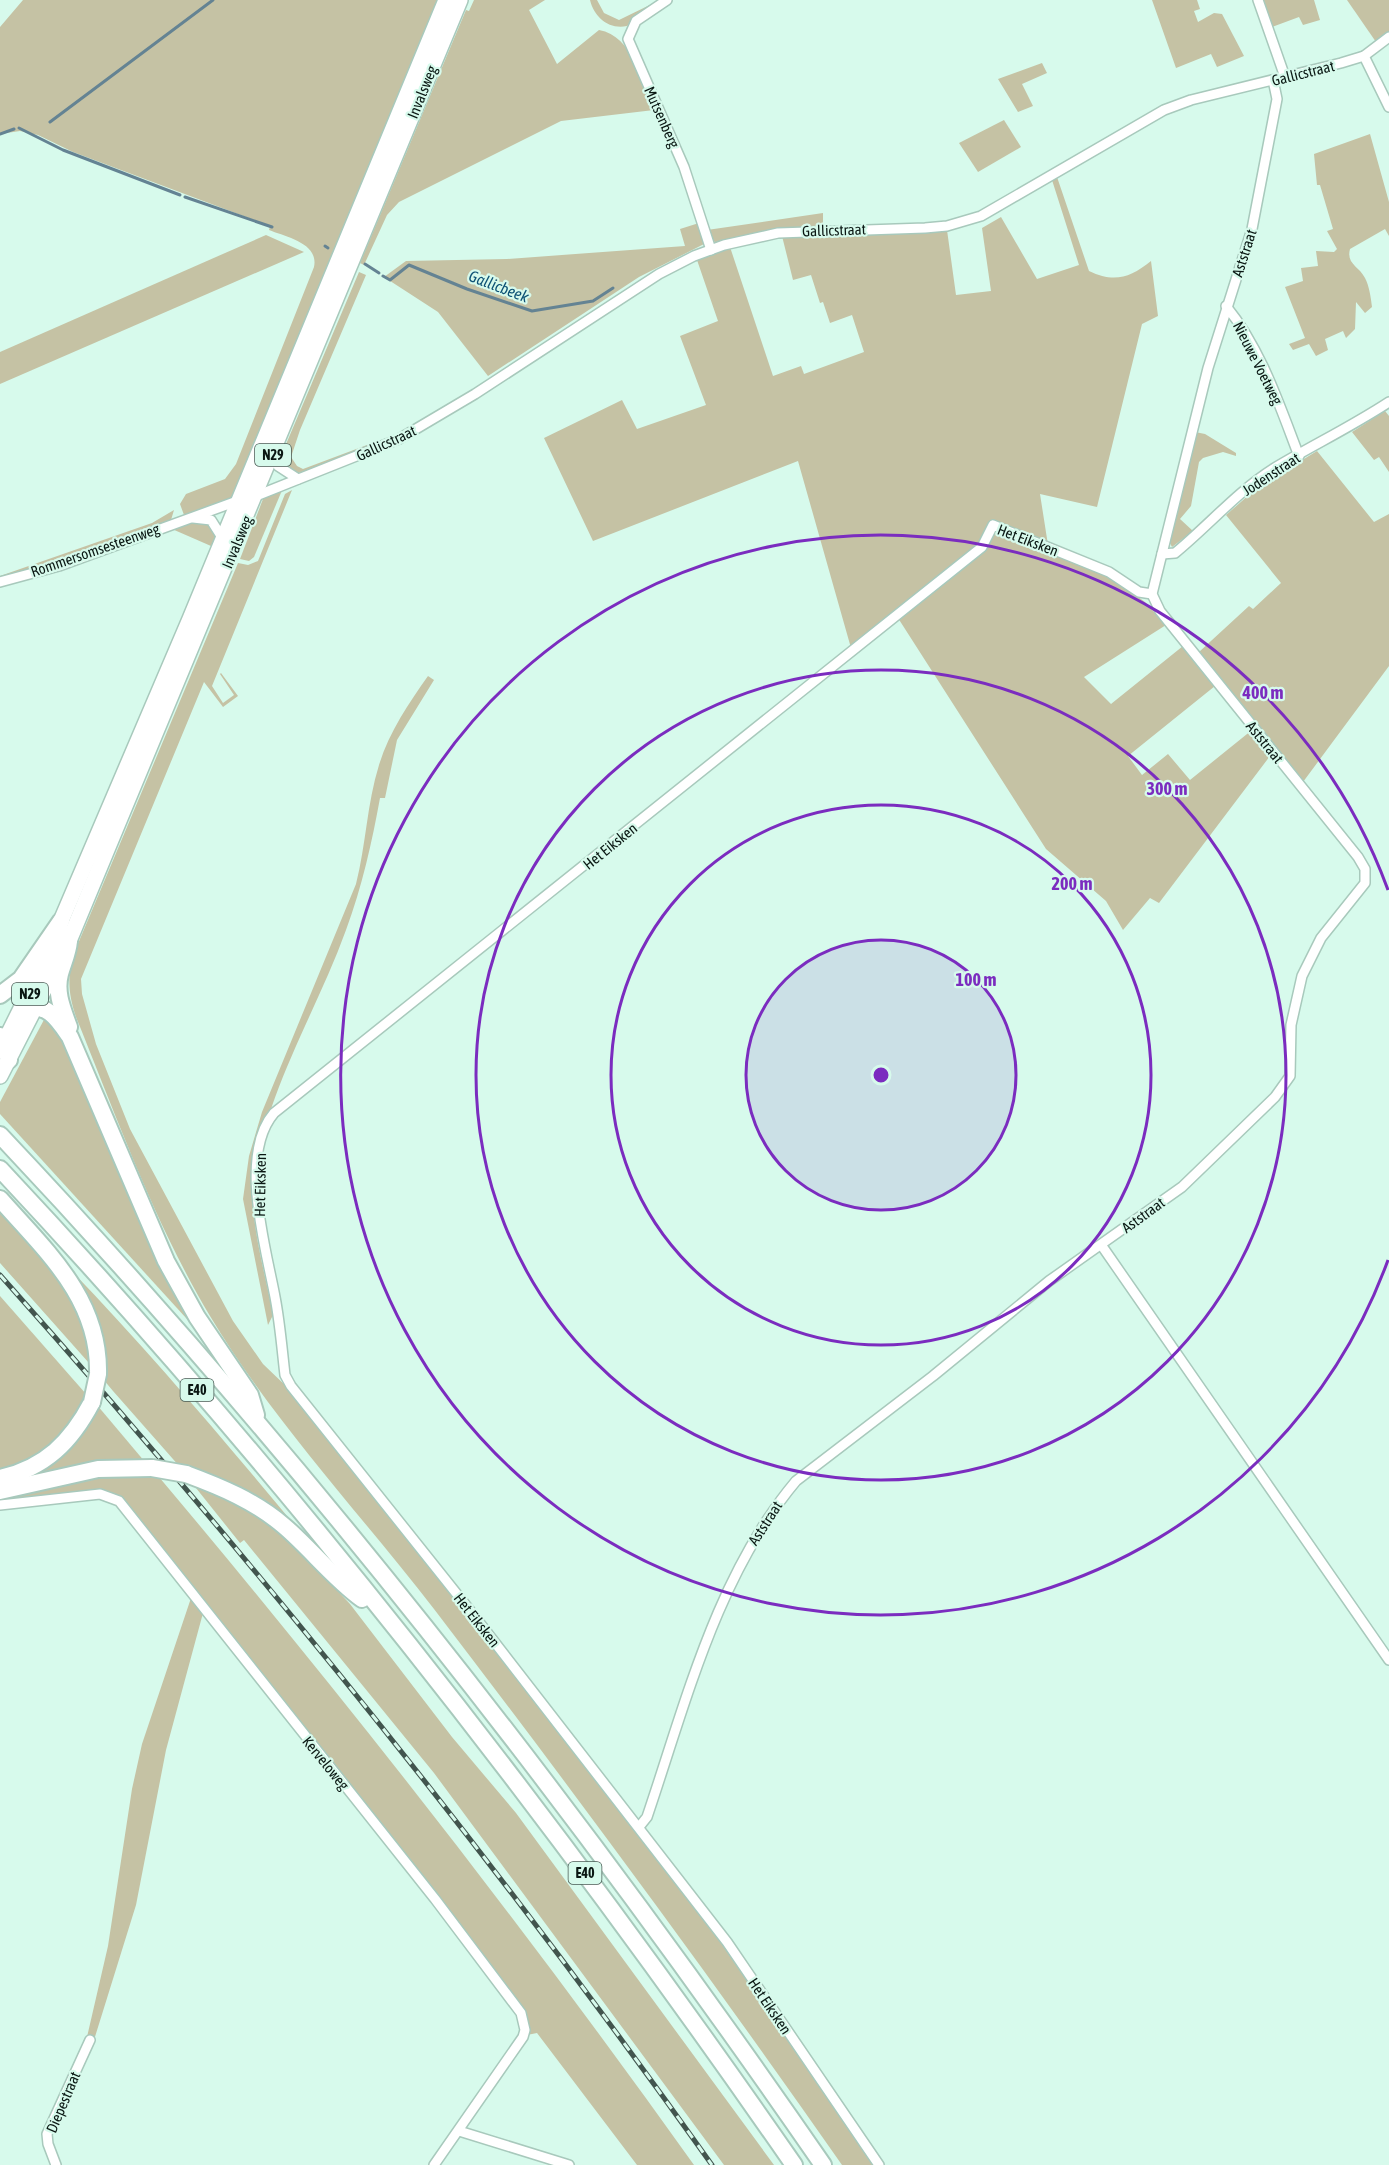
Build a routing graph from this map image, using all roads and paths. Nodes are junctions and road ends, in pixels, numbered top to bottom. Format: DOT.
graph roads {
  1 [pos="446,0"];
  2 [pos="459,0"];
  3 [pos="667,0"];
  4 [pos="1258,0"];
  5 [pos="1389,37"];
  6 [pos="1364,56"];
  7 [pos="1285,77"];
  8 [pos="1273,80"];
  9 [pos="1389,107"];
  10 [pos="711,250"];
  11 [pos="1226,306"];
  12 [pos="1389,402"];
  13 [pos="273,454"];
  14 [pos="1299,456"];
  15 [pos="298,479"];
  16 [pos="256,496"];
  17 [pos="240,500"];
  18 [pos="190,518"];
  19 [pos="223,539"];
  20 [pos="1162,554"];
  21 [pos="0,582"];
  22 [pos="1152,594"];
  23 [pos="61,921"];
  24 [pos="69,941"];
  25 [pos="0,995"];
  26 [pos="30,1007"];
  27 [pos="70,1037"];
  28 [pos="3,1047"];
  29 [pos="0,1076"];
  30 [pos="0,1135"];
  31 [pos="0,1169"];
  32 [pos="0,1199"];
  33 [pos="1102,1246"];
  34 [pos="258,1422"];
  35 [pos="0,1478"];
  36 [pos="0,1491"];
  37 [pos="0,1505"];
  38 [pos="388,1617"];
  39 [pos="1389,1660"];
  40 [pos="639,1827"];
  41 [pos="90,2040"];
  42 [pos="459,2131"];
  43 [pos="56,2165"];
  44 [pos="434,2165"];
  45 [pos="569,2165"];
  46 [pos="795,2165"];
  47 [pos="823,2165"];
  48 [pos="879,2165"];
  1 -- 17 [label="highway, Invalsweg / N29"];
  2 -- 13 [label="highway, Invalsweg / N29"];
  3 -- 10 [label="street, Mutsenberg"];
  4 -- 7 [label="street"];
  5 -- 6 [label="street, Gallicstraat"];
  6 -- 7 [label="street, Gallicstraat"];
  6 -- 9 [label="street"];
  7 -- 8 [label="street, Gallicstraat"];
  8 -- 10 [label="street, Gallicstraat"];
  8 -- 11 [label="street, Aststraat"];
  10 -- 15 [label="street, Gallicstraat"];
  11 -- 14 [label="street, Nieuwe Voetweg"];
  11 -- 20 [label="street, Aststraat"];
  12 -- 14 [label="street, Jodenstraat"];
  13 -- 15 [label="street"];
  13 -- 16 [label="highway, Invalsweg / N29"];
  14 -- 20 [label="street, Jodenstraat"];
  15 -- 16 [label="street, Gallicstraat"];
  16 -- 24 [label="highway, Invalsweg / N29"];
  17 -- 18 [label="street, Rommersomsesteenweg"];
  17 -- 19 [label="highway, Invalsweg / N29"];
  18 -- 19 [label="street"];
  18 -- 21 [label="street, Rommersomsesteenweg"];
  19 -- 23 [label="highway, Invalsweg / N29"];
  20 -- 22 [label="street, Aststraat"];
  22 -- 33 [label="street, Aststraat"];
  22 -- 40 [label="street, Het Eiksken"];
  23 -- 25 [label="highway"];
  23 -- 26 [label="highway, Invalsweg / N29"];
  24 -- 26 [label="highway, Invalsweg / N29"];
  24 -- 27 [label="highway"];
  26 -- 27 [label="highway"];
  26 -- 28 [label="highway, Invalsweg / N29"];
  27 -- 34 [label="highway"];
  28 -- 29 [label="highway, Invalsweg / N29"];
  30 -- 34 [label="highway, E40"];
  31 -- 38 [label="highway, E40"];
  32 -- 35 [label="highway, bridge"];
  33 -- 39 [label="street"];
  33 -- 40 [label="street, Aststraat"];
  34 -- 47 [label="highway, E40"];
  36 -- 38 [label="highway, bridge"];
  37 -- 42 [label="street, Kerveloweg"];
  38 -- 46 [label="highway, E40"];
  40 -- 48 [label="street, Het Eiksken"];
  41 -- 43 [label="street, Diepestraat"];
  42 -- 44 [label="street, Kerveloweg"];
  42 -- 45 [label="street"];
}
